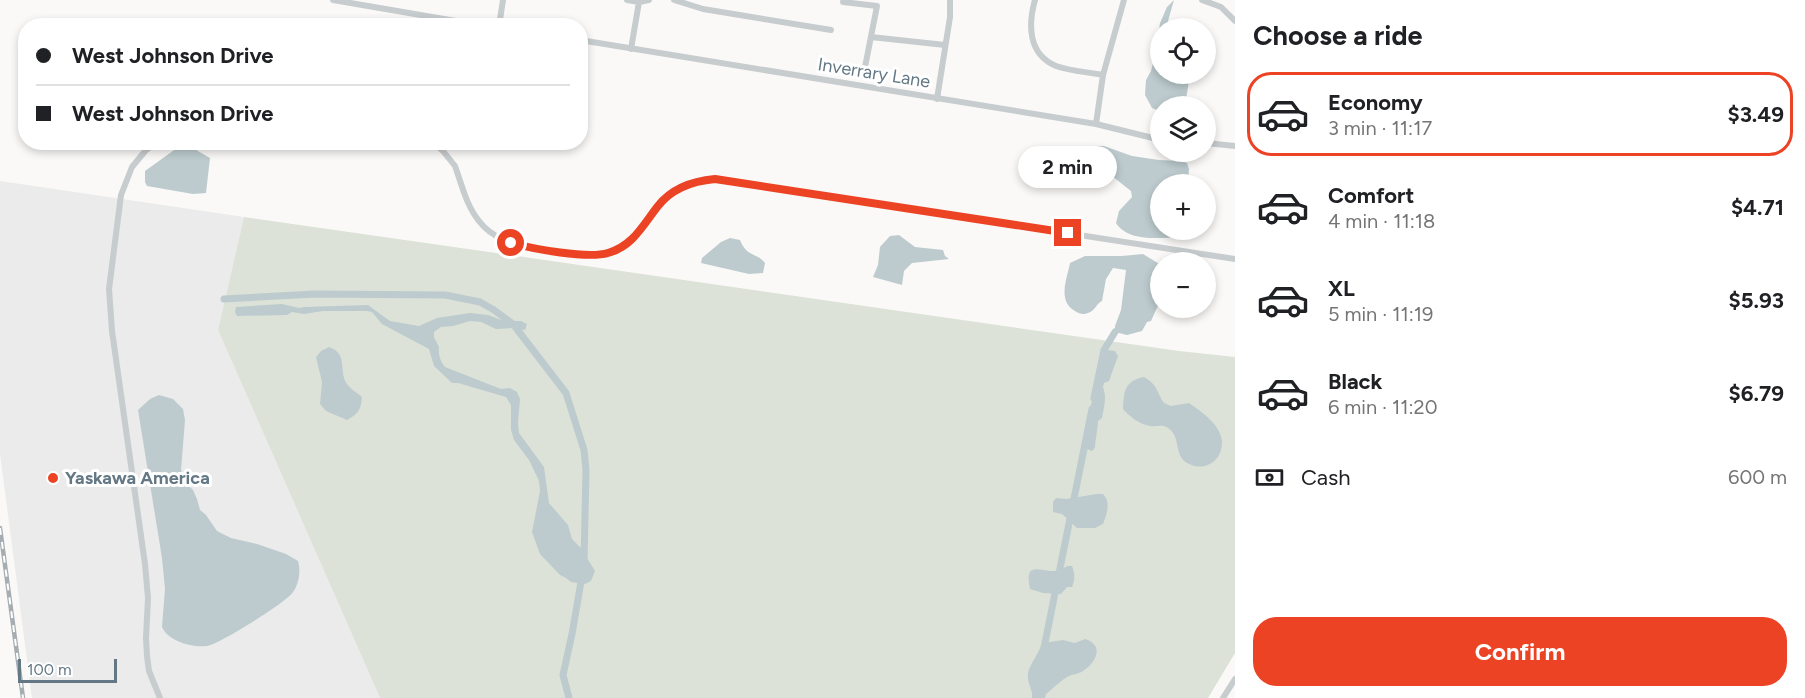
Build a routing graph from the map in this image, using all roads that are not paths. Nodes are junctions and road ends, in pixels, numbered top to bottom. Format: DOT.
graph roads {
  1 [pos="333,0"];
  2 [pos="503,0"];
  3 [pos="627,0"];
  4 [pos="649,0"];
  5 [pos="674,0"];
  6 [pos="950,0"];
  7 [pos="1035,0"];
  8 [pos="1124,0"];
  9 [pos="1202,0"];
  10 [pos="639,2"];
  11 [pos="843,2"];
  12 [pos="1222,4"];
  13 [pos="438,18"];
  14 [pos="500,18"];
  15 [pos="1235,21"];
  16 [pos="831,30"];
  17 [pos="871,37"];
  18 [pos="588,41"];
  19 [pos="945,45"];
  20 [pos="632,49"];
  21 [pos="866,67"];
  22 [pos="1103,75"];
  23 [pos="937,99"];
  24 [pos="1096,124"];
  25 [pos="1150,137"];
  26 [pos="1216,144"];
  27 [pos="1235,146"];
  28 [pos="146,150"];
  29 [pos="442,150"];
  30 [pos="1235,259"];
  31 [pos="1235,679"];
  32 [pos="160,698"];
  33 [pos="1223,698"];
  1 -- 13 [label="street"];
  2 -- 14 [label="street"];
  3 -- 10 [label="street"];
  4 -- 10 [label="street"];
  5 -- 16 [label="street"];
  6 -- 19 [label="street"];
  7 -- 22 [label="street"];
  8 -- 22 [label="street"];
  9 -- 12 [label="street"];
  10 -- 20 [label="street"];
  11 -- 17 [label="street"];
  12 -- 15 [label="street"];
  17 -- 19 [label="street"];
  17 -- 21 [label="street"];
  18 -- 20 [label="street, Inverrary Lane"];
  19 -- 23 [label="street"];
  20 -- 23 [label="street, Inverrary Lane"];
  22 -- 24 [label="street"];
  23 -- 24 [label="street, Inverrary Lane"];
  24 -- 25 [label="street, Inverrary Lane"];
  26 -- 27 [label="street"];
  28 -- 32 [label="street"];
  29 -- 30 [label="street"];
  31 -- 33 [label="street"];
}
